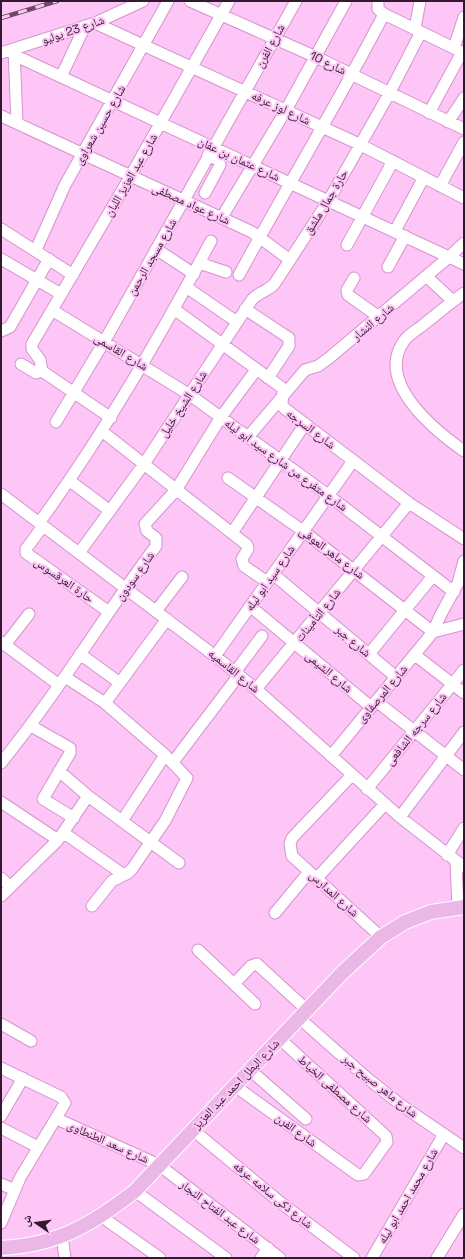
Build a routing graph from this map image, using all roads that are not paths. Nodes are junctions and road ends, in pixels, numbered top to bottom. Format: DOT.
graph roads {
  1 [pos="143,1"];
  2 [pos="168,1"];
  3 [pos="190,1"];
  4 [pos="229,1"];
  5 [pos="296,1"];
  6 [pos="346,1"];
  7 [pos="420,1"];
  8 [pos="380,8"];
  9 [pos="221,14"];
  10 [pos="464,17"];
  11 [pos="90,25"];
  12 [pos="418,31"];
  13 [pos="275,38"];
  14 [pos="144,46"];
  15 [pos="460,51"];
  16 [pos="14,52"];
  17 [pos="1,53"];
  18 [pos="316,57"];
  19 [pos="191,67"];
  20 [pos="352,75"];
  21 [pos="61,77"];
  22 [pos="245,92"];
  23 [pos="389,94"];
  24 [pos="464,98"];
  25 [pos="114,101"];
  26 [pos="286,110"];
  27 [pos="430,113"];
  28 [pos="1,116"];
  29 [pos="161,122"];
  30 [pos="448,122"];
  31 [pos="17,123"];
  32 [pos="322,128"];
  33 [pos="464,130"];
  34 [pos="464,142"];
  35 [pos="360,144"];
  36 [pos="211,151"];
  37 [pos="83,154"];
  38 [pos="393,161"];
  39 [pos="253,165"];
  40 [pos="130,176"];
  41 [pos="424,177"];
  42 [pos="290,182"];
  43 [pos="440,186"];
  44 [pos="205,193"];
  45 [pos="464,198"];
  46 [pos="329,200"];
  47 [pos="184,201"];
  48 [pos="363,216"];
  49 [pos="222,217"];
  50 [pos="1,229"];
  51 [pos="400,233"];
  52 [pos="260,236"];
  53 [pos="211,241"];
  54 [pos="464,243"];
  55 [pos="347,245"];
  56 [pos="156,249"];
  57 [pos="36,250"];
  58 [pos="449,257"];
  59 [pos="49,259"];
  60 [pos="290,260"];
  61 [pos="2,262"];
  62 [pos="199,263"];
  63 [pos="464,264"];
  64 [pos="388,267"];
  65 [pos="226,272"];
  66 [pos="73,274"];
  67 [pos="194,274"];
  68 [pos="239,276"];
  69 [pos="426,276"];
  70 [pos="354,278"];
  71 [pos="36,280"];
  72 [pos="186,287"];
  73 [pos="464,293"];
  74 [pos="61,294"];
  75 [pos="453,301"];
  76 [pos="174,309"];
  77 [pos="245,309"];
  78 [pos="52,310"];
  79 [pos="379,317"];
  80 [pos="236,322"];
  81 [pos="1,331"];
  82 [pos="104,342"];
  83 [pos="222,345"];
  84 [pos="21,364"];
  85 [pos="142,365"];
  86 [pos="256,370"];
  87 [pos="42,372"];
  88 [pos="268,378"];
  89 [pos="74,393"];
  90 [pos="190,395"];
  91 [pos="281,398"];
  92 [pos="221,417"];
  93 [pos="111,418"];
  94 [pos="56,422"];
  95 [pos="305,424"];
  96 [pos="102,432"];
  97 [pos="248,436"];
  98 [pos="464,451"];
  99 [pos="280,460"];
  100 [pos="353,460"];
  101 [pos="144,464"];
  102 [pos="228,478"];
  103 [pos="70,481"];
  104 [pos="176,490"];
  105 [pos="1,494"];
  106 [pos="328,495"];
  107 [pos="255,497"];
  108 [pos="409,503"];
  109 [pos="110,511"];
  110 [pos="41,525"];
  111 [pos="303,531"];
  112 [pos="232,533"];
  113 [pos="382,536"];
  114 [pos="464,539"];
  115 [pos="79,553"];
  116 [pos="464,561"];
  117 [pos="354,570"];
  118 [pos="433,576"];
  119 [pos="182,578"];
  120 [pos="270,578"];
  121 [pos="125,588"];
  122 [pos="454,592"];
  123 [pos="250,606"];
  124 [pos="405,610"];
  125 [pos="156,611"];
  126 [pos="109,612"];
  127 [pos="319,613"];
  128 [pos="29,614"];
  129 [pos="167,619"];
  130 [pos="464,624"];
  131 [pos="433,632"];
  132 [pos="262,636"];
  133 [pos="294,643"];
  134 [pos="3,644"];
  135 [pos="80,654"];
  136 [pos="369,654"];
  137 [pos="415,655"];
  138 [pos="215,656"];
  139 [pos="464,670"];
  140 [pos="237,673"];
  141 [pos="396,677"];
  142 [pos="62,681"];
  143 [pos="120,683"];
  144 [pos="452,684"];
  145 [pos="256,689"];
  146 [pos="464,693"];
  147 [pos="105,703"];
  148 [pos="374,704"];
  149 [pos="31,726"];
  150 [pos="414,731"];
  151 [pos="464,732"];
  152 [pos="331,756"];
  153 [pos="446,756"];
  154 [pos="169,759"];
  155 [pos="1,763"];
  156 [pos="464,770"];
  157 [pos="59,771"];
  158 [pos="352,775"];
  159 [pos="367,789"];
  160 [pos="88,796"];
  161 [pos="1,802"];
  162 [pos="385,804"];
  163 [pos="400,817"];
  164 [pos="74,818"];
  165 [pos="122,821"];
  166 [pos="464,828"];
  167 [pos="61,837"];
  168 [pos="151,842"];
  169 [pos="446,855"];
  170 [pos="178,863"];
  171 [pos="460,865"];
  172 [pos="124,875"];
  173 [pos="313,875"];
  174 [pos="1,878"];
  175 [pos="10,887"];
  176 [pos="1,896"];
  177 [pos="92,906"];
  178 [pos="461,907"];
  179 [pos="275,913"];
  180 [pos="381,936"];
  181 [pos="198,950"];
  182 [pos="234,984"];
  183 [pos="255,1004"];
  184 [pos="303,1014"];
  185 [pos="1,1024"];
  186 [pos="280,1039"];
  187 [pos="31,1041"];
  188 [pos="1,1068"];
  189 [pos="250,1070"];
  190 [pos="23,1078"];
  191 [pos="235,1086"];
  192 [pos="1,1116"];
  193 [pos="57,1119"];
  194 [pos="306,1119"];
  195 [pos="1,1128"];
  196 [pos="193,1130"];
  197 [pos="444,1134"];
  198 [pos="38,1147"];
  199 [pos="464,1148"];
  200 [pos="160,1165"];
  201 [pos="358,1175"];
  202 [pos="1,1184"];
  203 [pos="15,1190"];
  204 [pos="135,1191"];
  205 [pos="464,1214"];
  206 [pos="102,1217"];
  207 [pos="1,1224"];
  208 [pos="62,1236"];
  209 [pos="1,1248"];
  210 [pos="268,1248"];
  211 [pos="340,1254"];
  212 [pos="67,1256"];
  213 [pos="160,1258"];
  214 [pos="226,1258"];
  215 [pos="260,1258"];
  216 [pos="280,1258"];
  217 [pos="354,1258"];
  218 [pos="372,1258"];
  219 [pos="437,1258"];
  1 -- 11 [label="street, شارع 23 يوليو"];
  2 -- 14 [label="street, شارع حسين شعراوى"];
  3 -- 9 [label="street, شارع 10"];
  4 -- 9 [label="street, شارع عبد العزيز اللبان"];
  5 -- 13 [label="street, شارع الفرن"];
  6 -- 18 [label="street"];
  7 -- 12 [label="street, حارة جمال ملشق"];
  8 -- 12 [label="street"];
  8 -- 20 [label="street"];
  9 -- 13 [label="street, شارع 10"];
  9 -- 19 [label="street, شارع عبد العزيز اللبان"];
  10 -- 15 [label="street"];
  11 -- 14 [label="street, شارع لوز عرفه"];
  11 -- 16 [label="street, شارع 23 يوليو"];
  11 -- 21 [label="street"];
  12 -- 15 [label="street"];
  12 -- 23 [label="street, حارة جمال ملشق"];
  13 -- 18 [label="street, شارع 10"];
  13 -- 22 [label="street, شارع الفرن"];
  14 -- 19 [label="street, شارع لوز عرفه"];
  14 -- 25 [label="street, شارع حسين شعراوى"];
  15 -- 27 [label="street"];
  16 -- 17 [label="street, شارع 23 يوليو"];
  16 -- 21 [label="street, شارع عثمان بن عفان"];
  16 -- 31 [label="street"];
  18 -- 20 [label="street, شارع 10"];
  18 -- 26 [label="street"];
  19 -- 22 [label="street, شارع لوز عرفه"];
  19 -- 29 [label="street, شارع عبد العزيز اللبان"];
  20 -- 23 [label="street, شارع 10"];
  20 -- 32 [label="street"];
  21 -- 25 [label="street, شارع عثمان بن عفان"];
  22 -- 26 [label="street, شارع لوز عرفه"];
  22 -- 36 [label="street, شارع مسجد الرحمن"];
  23 -- 27 [label="street, شارع 10"];
  23 -- 35 [label="street, حارة جمال ملشق"];
  24 -- 30 [label="street"];
  25 -- 29 [label="street, شارع عثمان بن عفان"];
  25 -- 37 [label="street, شارع حسين شعراوى"];
  26 -- 32 [label="street, شارع لوز عرفه"];
  26 -- 39 [label="street"];
  27 -- 30 [label="street, شارع 10"];
  28 -- 31 [label="street, شارع عواد مصطفى"];
  29 -- 36 [label="street, شارع عثمان بن عفان"];
  29 -- 40 [label="street, شارع عبد العزيز اللبان"];
  30 -- 33 [label="street, شارع 10"];
  31 -- 37 [label="street, شارع عواد مصطفى"];
  32 -- 35 [label="street, شارع لوز عرفه"];
  32 -- 42 [label="street"];
  34 -- 43 [label="street"];
  35 -- 38 [label="street, شارع لوز عرفه"];
  35 -- 46 [label="street, حارة جمال ملشق"];
  36 -- 39 [label="street, شارع عثمان بن عفان"];
  36 -- 44 [label="street"];
  36 -- 47 [label="street, شارع مسجد الرحمن"];
  37 -- 40 [label="street, شارع عواد مصطفى"];
  37 -- 57 [label="street, شارع حسين شعراوى"];
  38 -- 41 [label="street, شارع لوز عرفه"];
  38 -- 48 [label="street"];
  39 -- 42 [label="street, شارع عثمان بن عفان"];
  39 -- 49 [label="street"];
  40 -- 47 [label="street, شارع عواد مصطفى"];
  40 -- 66 [label="street, شارع عبد العزيز اللبان"];
  41 -- 43 [label="street, شارع لوز عرفه"];
  41 -- 51 [label="street"];
  42 -- 46 [label="street, شارع عثمان بن عفان"];
  42 -- 52 [label="street"];
  43 -- 45 [label="street, شارع لوز عرفه"];
  46 -- 48 [label="street, شارع عثمان بن عفان"];
  46 -- 60 [label="street, حارة جمال ملشق"];
  47 -- 49 [label="street, شارع عواد مصطفى"];
  47 -- 56 [label="street, شارع مسجد الرحمن"];
  48 -- 51 [label="street, شارع عثمان بن عفان"];
  48 -- 55 [label="street"];
  49 -- 52 [label="street, شارع عواد مصطفى"];
  50 -- 57 [label="street"];
  51 -- 58 [label="street, شارع عثمان بن عفان"];
  51 -- 64 [label="street"];
  52 -- 60 [label="street, شارع عواد مصطفى"];
  52 -- 68 [label="street"];
  53 -- 62 [label="street"];
  54 -- 58 [label="street, شارع النشار"];
  56 -- 67 [label="street"];
  56 -- 82 [label="street, شارع مسجد الرحمن"];
  57 -- 59 [label="street"];
  58 -- 63 [label="street, شارع عثمان بن عفان"];
  58 -- 69 [label="street, شارع النشار"];
  59 -- 66 [label="street"];
  59 -- 71 [label="street"];
  60 -- 77 [label="street, شارع الشيخ خليل"];
  61 -- 71 [label="street"];
  62 -- 65 [label="street"];
  62 -- 67 [label="street"];
  66 -- 74 [label="street, شارع عبد العزيز اللبان"];
  67 -- 72 [label="street"];
  69 -- 75 [label="street"];
  69 -- 79 [label="street, شارع النشار"];
  70 -- 79 [label="street"];
  71 -- 74 [label="street"];
  71 -- 81 [label="street"];
  72 -- 76 [label="street"];
  72 -- 80 [label="street"];
  73 -- 75 [label="street"];
  74 -- 78 [label="street, شارع عبد العزيز اللبان"];
  75 -- 98 [label="street"];
  76 -- 83 [label="street, شارع السرجه"];
  76 -- 85 [label="street"];
  77 -- 80 [label="street, شارع الشيخ خليل"];
  77 -- 88 [label="street"];
  78 -- 82 [label="street, شارع القاسمى"];
  78 -- 87 [label="street, شارع عبد العزيز اللبان"];
  79 -- 91 [label="street, شارع النشار"];
  80 -- 83 [label="street, شارع الشيخ خليل"];
  82 -- 85 [label="street, شارع القاسمى"];
  82 -- 89 [label="street, شارع مسجد الرحمن"];
  83 -- 86 [label="street, شارع السرجه"];
  83 -- 90 [label="street, شارع الشيخ خليل"];
  84 -- 87 [label="street"];
  85 -- 90 [label="street, شارع القاسمى"];
  85 -- 93 [label="street"];
  86 -- 88 [label="street, شارع السرجه"];
  86 -- 92 [label="street, شارع سودون"];
  87 -- 89 [label="street"];
  88 -- 91 [label="street, شارع السرجه"];
  89 -- 93 [label="street"];
  89 -- 94 [label="street, شارع مسجد الرحمن"];
  90 -- 92 [label="street, شارع متفرع من شارع سيد ابو ليله"];
  90 -- 101 [label="street, شارع الشيخ خليل"];
  91 -- 95 [label="street, شارع السرجه"];
  91 -- 97 [label="street, شارع النشار"];
  92 -- 97 [label="street, شارع متفرع من شارع سيد ابو ليله"];
  92 -- 104 [label="street, شارع سودون"];
  93 -- 96 [label="street"];
  95 -- 99 [label="street"];
  95 -- 100 [label="street, شارع السرجه"];
  96 -- 101 [label="street"];
  96 -- 103 [label="street"];
  97 -- 99 [label="street, شارع متفرع من شارع سيد ابو ليله"];
  99 -- 106 [label="street, شارع متفرع من شارع سيد ابو ليله"];
  99 -- 107 [label="street"];
  100 -- 106 [label="street, شارع سيد ابو ليله"];
  100 -- 108 [label="street, شارع السرجه"];
  101 -- 104 [label="street"];
  101 -- 109 [label="street, شارع الشيخ خليل"];
  102 -- 107 [label="street, شارع ماهر العوفى"];
  103 -- 109 [label="street"];
  103 -- 110 [label="street"];
  104 -- 112 [label="street"];
  104 -- 121 [label="street, شارع سودون"];
  105 -- 110 [label="street, شارع القاسميه"];
  106 -- 111 [label="street, شارع سيد ابو ليله"];
  106 -- 113 [label="street, شارع متفرع من شارع سيد ابو ليله"];
  107 -- 111 [label="street, شارع ماهر العوفى"];
  107 -- 112 [label="street"];
  108 -- 113 [label="street, شارع التأمينات"];
  108 -- 114 [label="street, شارع السرجه"];
  109 -- 115 [label="street, شارع الشيخ خليل"];
  110 -- 115 [label="street, شارع القاسميه"];
  110 -- 126 [label="street, حارة العرقسوس"];
  111 -- 117 [label="street, شارع ماهر العوفى"];
  111 -- 120 [label="street, شارع سيد ابو ليله"];
  112 -- 120 [label="street, شارع جبر"];
  113 -- 117 [label="street, شارع التأمينات"];
  113 -- 118 [label="street, شارع متفرع من شارع سيد ابو ليله"];
  115 -- 121 [label="street, شارع القاسميه"];
  116 -- 122 [label="street"];
  117 -- 124 [label="street, شارع ماهر العوفى"];
  117 -- 127 [label="street, شارع التأمينات"];
  118 -- 122 [label="street, شارع متفرع من شارع سيد ابو ليله"];
  118 -- 124 [label="street"];
  119 -- 125 [label="street"];
  120 -- 123 [label="street, شارع سيد ابو ليله"];
  120 -- 127 [label="street, شارع جبر"];
  121 -- 125 [label="street, شارع القاسميه"];
  121 -- 126 [label="street, شارع سودون"];
  122 -- 131 [label="street"];
  123 -- 133 [label="street, شارع الشيمى"];
  123 -- 138 [label="street, شارع سيد ابو ليله"];
  124 -- 131 [label="street, شارع ماهر العوفى"];
  124 -- 136 [label="street"];
  125 -- 129 [label="street, شارع القاسميه"];
  126 -- 135 [label="street, شارع سودون"];
  127 -- 133 [label="street, شارع التأمينات"];
  127 -- 136 [label="street, شارع جبر"];
  128 -- 134 [label="street"];
  129 -- 138 [label="street, شارع القاسميه"];
  129 -- 143 [label="street"];
  130 -- 131 [label="street"];
  131 -- 137 [label="street, شارع المرصفاوى"];
  132 -- 140 [label="street"];
  133 -- 145 [label="street, شارع التأمينات"];
  133 -- 148 [label="street, شارع الشيمى"];
  134 -- 142 [label="street"];
  135 -- 142 [label="street, شارع سودون"];
  135 -- 143 [label="street"];
  136 -- 141 [label="street, شارع جبر"];
  137 -- 141 [label="street, شارع المرصفاوى"];
  137 -- 144 [label="street"];
  138 -- 140 [label="street, شارع القاسميه"];
  139 -- 144 [label="street, شارع سرجه الشافعى"];
  140 -- 145 [label="street, شارع القاسميه"];
  140 -- 154 [label="street"];
  141 -- 148 [label="street, شارع المرصفاوى"];
  142 -- 147 [label="street"];
  142 -- 149 [label="street, شارع سودون"];
  143 -- 147 [label="street"];
  144 -- 146 [label="street"];
  144 -- 150 [label="street, شارع سرجه الشافعى"];
  145 -- 152 [label="street, شارع القاسميه"];
  147 -- 154 [label="street"];
  148 -- 150 [label="street, شارع الشيمى"];
  148 -- 152 [label="street, شارع المرصفاوى"];
  149 -- 155 [label="street, شارع سودون"];
  149 -- 157 [label="street"];
  150 -- 153 [label="street, شارع الشيمى"];
  150 -- 159 [label="street, شارع سرجه الشافعى"];
  151 -- 153 [label="street"];
  152 -- 158 [label="street, شارع القاسميه"];
  153 -- 156 [label="street, شارع الشيمى"];
  153 -- 163 [label="street"];
  154 -- 165 [label="street"];
  154 -- 168 [label="street"];
  157 -- 160 [label="street"];
  157 -- 164 [label="street"];
  158 -- 159 [label="street, شارع القاسميه"];
  158 -- 173 [label="street, شارع المدارس"];
  159 -- 162 [label="street, شارع القاسميه"];
  160 -- 164 [label="street"];
  160 -- 165 [label="street"];
  161 -- 167 [label="street"];
  162 -- 163 [label="street, شارع القاسميه"];
  162 -- 173 [label="street"];
  163 -- 169 [label="street, شارع القاسميه"];
  164 -- 167 [label="street"];
  165 -- 168 [label="street"];
  166 -- 169 [label="street"];
  167 -- 172 [label="street"];
  167 -- 175 [label="street"];
  168 -- 170 [label="street"];
  168 -- 172 [label="street"];
  169 -- 171 [label="street, شارع القاسميه"];
  171 -- 178 [label="street, شارع القاسميه"];
  172 -- 177 [label="street"];
  173 -- 179 [label="street"];
  173 -- 180 [label="street, شارع المدارس"];
  174 -- 175 [label="street"];
  175 -- 176 [label="street"];
  178 -- 180 [label="main road, شارع البطل احمد عبد العزيز"];
  180 -- 184 [label="main road, شارع البطل احمد عبد العزيز"];
  181 -- 182 [label="street"];
  182 -- 183 [label="street"];
  182 -- 184 [label="street, شارع ماهر صبيح جبر"];
  184 -- 186 [label="main road, شارع البطل احمد عبد العزيز"];
  184 -- 197 [label="street, شارع ماهر صبيح جبر"];
  185 -- 187 [label="street"];
  186 -- 189 [label="main road, شارع البطل احمد عبد العزيز"];
  186 -- 201 [label="street, شارع مصطفى الخياط"];
  188 -- 190 [label="street"];
  189 -- 191 [label="main road, شارع البطل احمد عبد العزيز"];
  189 -- 194 [label="street"];
  190 -- 192 [label="street"];
  190 -- 193 [label="street"];
  191 -- 196 [label="main road, شارع البطل احمد عبد العزيز"];
  191 -- 201 [label="street, شارع الفرن"];
  193 -- 198 [label="street"];
  193 -- 200 [label="street, شارع سعد الطنطاوى"];
  195 -- 198 [label="street"];
  196 -- 200 [label="main road, شارع البطل احمد عبد العزيز"];
  196 -- 211 [label="street, شارع ذكى سلامه عرفه"];
  197 -- 199 [label="street, شارع ماهر صبيح جبر"];
  197 -- 218 [label="street, شارع محمد احمد ابو ليله"];
  198 -- 203 [label="street"];
  200 -- 204 [label="main road, شارع البطل احمد عبد العزيز"];
  200 -- 210 [label="street, شارع عبد الفتاح النجار"];
  202 -- 203 [label="street"];
  203 -- 207 [label="street"];
  204 -- 206 [label="main road, شارع البطل احمد عبد العزيز"];
  204 -- 214 [label="street"];
  205 -- 219 [label="street"];
  206 -- 208 [label="main road, شارع البطل احمد عبد العزيز"];
  206 -- 213 [label="street"];
  208 -- 209 [label="main road, شارع البطل احمد عبد العزيز"];
  208 -- 212 [label="street"];
  210 -- 215 [label="street"];
  210 -- 216 [label="street, شارع عبد الفتاح النجار"];
  211 -- 217 [label="street, شارع ذكى سلامه عرفه"];
}
